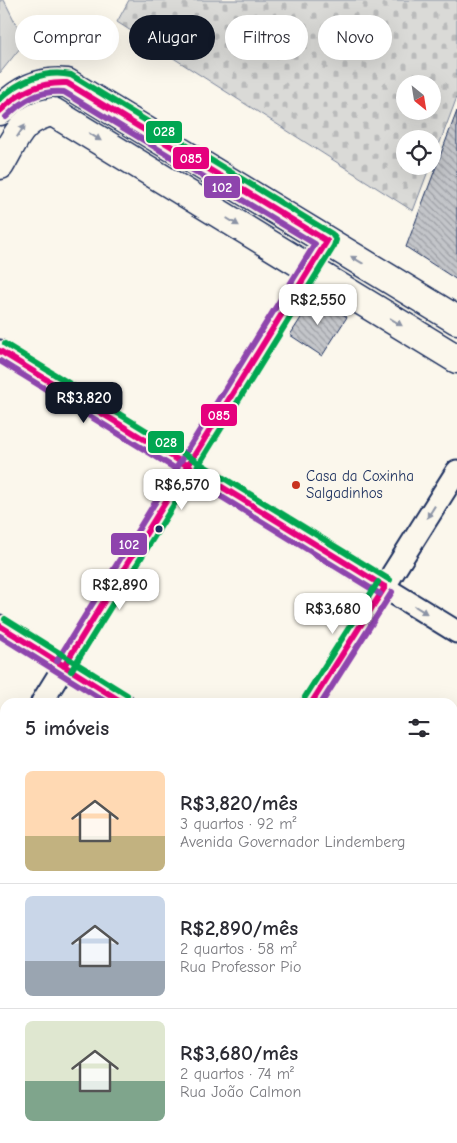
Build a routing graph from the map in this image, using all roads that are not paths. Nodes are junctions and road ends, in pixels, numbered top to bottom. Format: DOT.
graph roads {
  1 [pos="0,111"];
  2 [pos="0,165"];
  3 [pos="310,269"];
  4 [pos="457,320"];
  5 [pos="0,351"];
  6 [pos="457,359"];
  7 [pos="188,467"];
  8 [pos="457,471"];
  9 [pos="384,587"];
  10 [pos="0,626"];
  11 [pos="457,632"];
  12 [pos="64,666"];
  13 [pos="44,698"];
  14 [pos="116,698"];
  15 [pos="315,698"];
  4 -- 1 [label="main road, one-way"];
  2 -- 3 [label="main road, one-way"];
  3 -- 6 [label="main road, one-way"];
  3 -- 7 [label="street"];
  5 -- 7 [label="street"];
  7 -- 9 [label="street"];
  7 -- 12 [label="street"];
  8 -- 9 [label="street, one-way"];
  9 -- 11 [label="street, one-way"];
  9 -- 15 [label="street"];
  10 -- 12 [label="street"];
  12 -- 13 [label="street"];
  12 -- 14 [label="street"];
}
